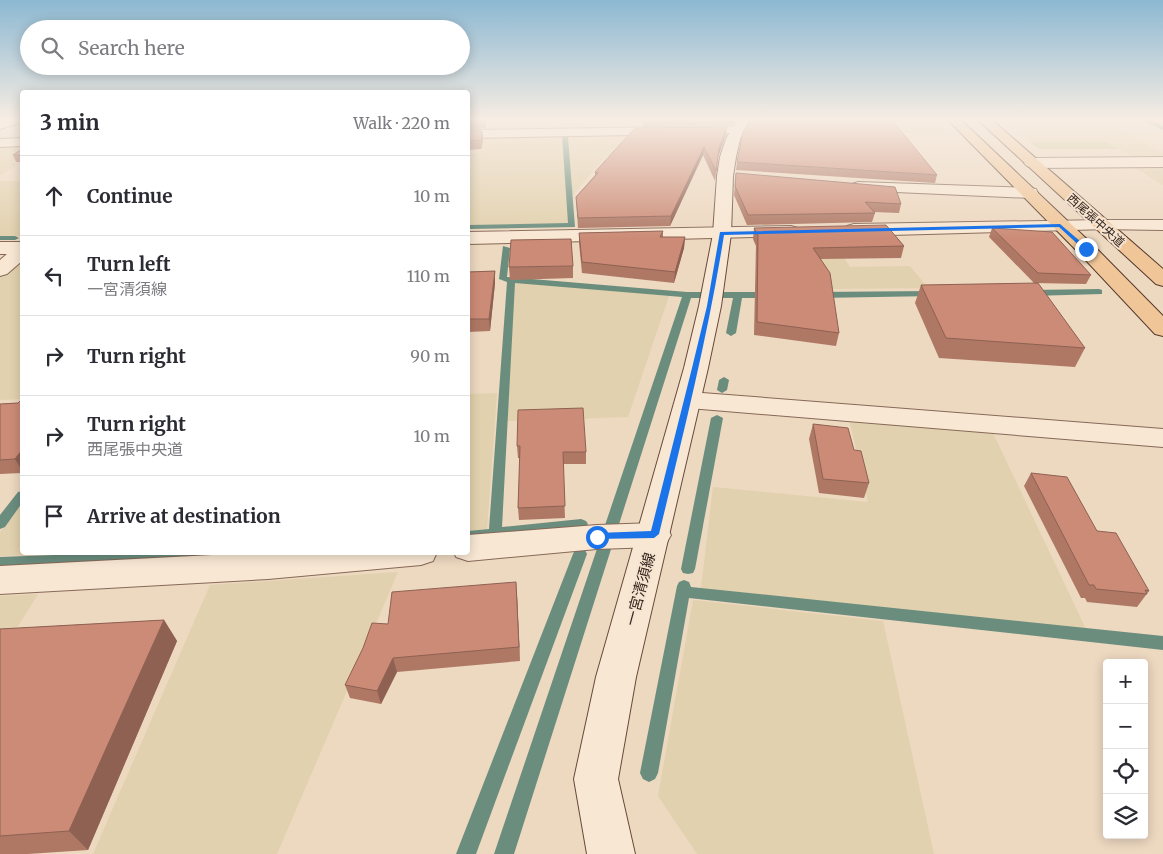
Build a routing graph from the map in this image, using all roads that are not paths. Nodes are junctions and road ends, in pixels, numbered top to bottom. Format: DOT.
graph roads {
  1 [pos="727,160"];
  2 [pos="995,160"];
  3 [pos="1029,160"];
  4 [pos="1163,162"];
  5 [pos="1032,163"];
  6 [pos="725,176"];
  7 [pos="744,178"];
  8 [pos="839,186"];
  9 [pos="1030,193"];
  10 [pos="1060,225"];
  11 [pos="1103,225"];
  12 [pos="1163,225"];
  13 [pos="810,231"];
  14 [pos="840,231"];
  15 [pos="722,234"];
  16 [pos="470,238"];
  17 [pos="0,248"];
  18 [pos="20,250"];
  19 [pos="20,252"];
  20 [pos="0,270"];
  21 [pos="1163,280"];
  22 [pos="1163,329"];
  23 [pos="689,400"];
  24 [pos="1163,438"];
  25 [pos="654,534"];
  26 [pos="470,548"];
  27 [pos="356,555"];
  28 [pos="270,559"];
  29 [pos="0,580"];
  30 [pos="611,854"];
  1 -- 6 [label="street, 一宮清須線"];
  2 -- 9 [label="main road, 西尾張中央道"];
  3 -- 5 [label="main road, 西尾張中央道"];
  4 -- 5 [label="street"];
  5 -- 11 [label="main road, 西尾張中央道"];
  6 -- 7 [label="street"];
  6 -- 15 [label="street, 一宮清須線"];
  8 -- 9 [label="street"];
  9 -- 10 [label="main road, 西尾張中央道"];
  10 -- 11 [label="street"];
  10 -- 14 [label="street"];
  10 -- 22 [label="main road, 西尾張中央道"];
  11 -- 12 [label="street"];
  11 -- 21 [label="main road, 西尾張中央道"];
  13 -- 15 [label="street"];
  15 -- 16 [label="street"];
  15 -- 23 [label="street, 一宮清須線"];
  17 -- 18 [label="street"];
  19 -- 20 [label="street"];
  23 -- 24 [label="street"];
  23 -- 25 [label="street, 一宮清須線"];
  25 -- 26 [label="street"];
  25 -- 30 [label="street, 一宮清須線"];
  27 -- 28 [label="street"];
  28 -- 29 [label="street"];
}
